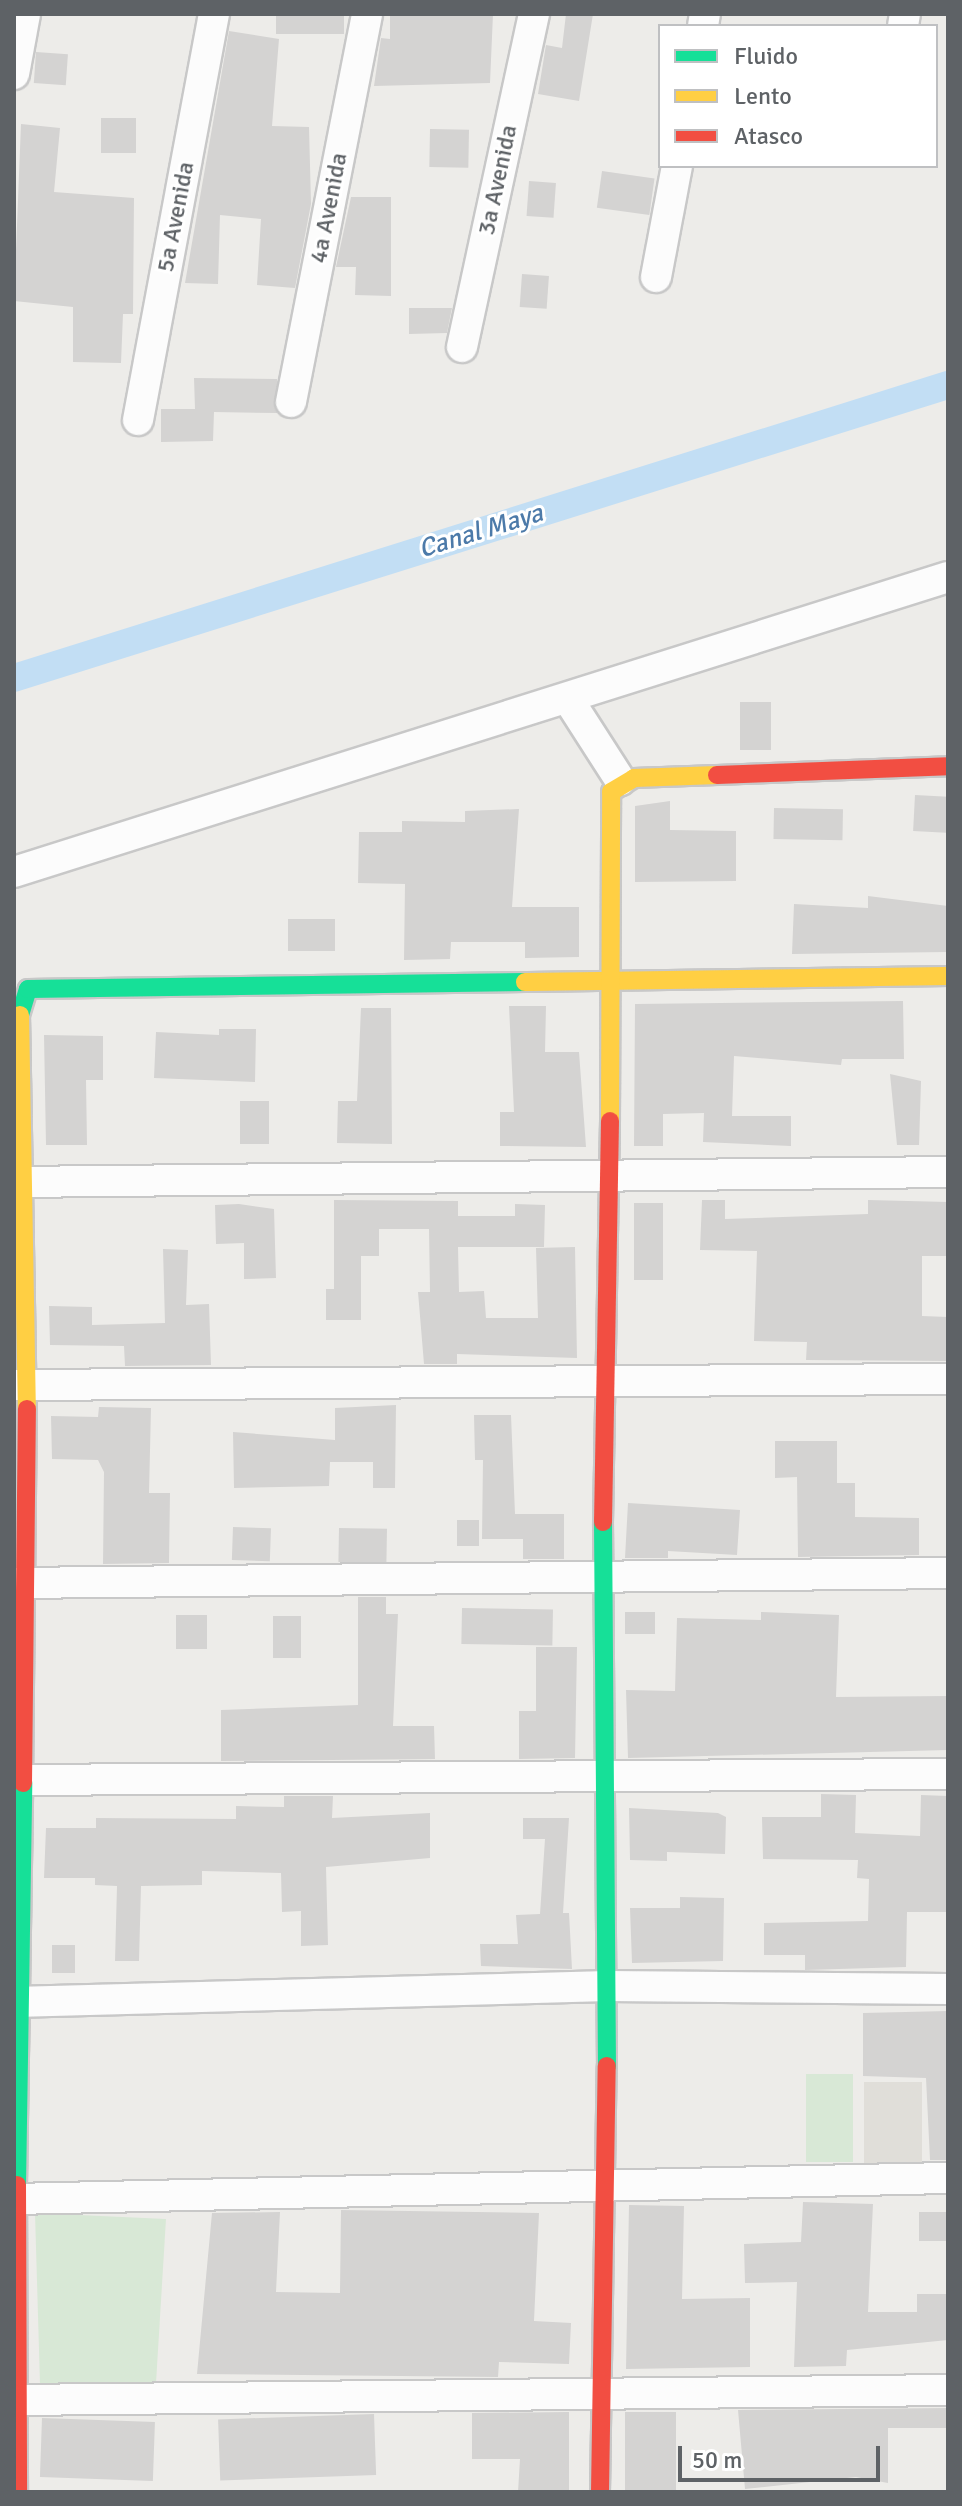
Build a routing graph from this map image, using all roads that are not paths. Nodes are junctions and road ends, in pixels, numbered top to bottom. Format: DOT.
graph roads {
  1 [pos="25,14"];
  2 [pos="214,14"];
  3 [pos="367,14"];
  4 [pos="534,14"];
  5 [pos="14,74"];
  6 [pos="677,168"];
  7 [pos="656,277"];
  8 [pos="462,347"];
  9 [pos="291,402"];
  10 [pos="138,420"];
  11 [pos="948,577"];
  12 [pos="570,702"];
  13 [pos="948,766"];
  14 [pos="620,780"];
  15 [pos="14,872"];
  16 [pos="948,976"];
  17 [pos="606,977"];
  18 [pos="948,1172"];
  19 [pos="609,1173"];
  20 [pos="20,1181"];
  21 [pos="610,1379"];
  22 [pos="948,1379"];
  23 [pos="22,1385"];
  24 [pos="948,1573"];
  25 [pos="600,1575"];
  26 [pos="22,1583"];
  27 [pos="948,1774"];
  28 [pos="600,1776"];
  29 [pos="19,1780"];
  30 [pos="608,1986"];
  31 [pos="948,1989"];
  32 [pos="15,2002"];
  33 [pos="948,2178"];
  34 [pos="605,2187"];
  35 [pos="17,2199"];
  36 [pos="601,2389"];
  37 [pos="948,2390"];
  38 [pos="16,2400"];
  39 [pos="18,2492"];
  40 [pos="600,2492"];
  1 -- 5 [label="street"];
  2 -- 10 [label="street, 5a Avenida"];
  3 -- 9 [label="street, 4a Avenida"];
  4 -- 8 [label="street, 3a Avenida"];
  6 -- 7 [label="street"];
  11 -- 12 [label="street"];
  12 -- 14 [label="street"];
  12 -- 15 [label="street"];
  13 -- 14 [label="street"];
  14 -- 17 [label="street"];
  16 -- 17 [label="street"];
  17 -- 19 [label="street"];
  17 -- 20 [label="street"];
  18 -- 19 [label="street"];
  19 -- 20 [label="street"];
  19 -- 21 [label="street"];
  20 -- 23 [label="street"];
  21 -- 22 [label="street"];
  21 -- 23 [label="street"];
  21 -- 25 [label="street"];
  23 -- 26 [label="street"];
  24 -- 25 [label="street"];
  25 -- 26 [label="street"];
  25 -- 28 [label="street"];
  26 -- 29 [label="street"];
  27 -- 28 [label="street"];
  28 -- 29 [label="street"];
  28 -- 30 [label="street"];
  29 -- 32 [label="street"];
  30 -- 31 [label="street"];
  30 -- 32 [label="street"];
  30 -- 34 [label="street"];
  32 -- 35 [label="street"];
  33 -- 34 [label="street"];
  34 -- 35 [label="street"];
  34 -- 36 [label="street"];
  35 -- 38 [label="street"];
  36 -- 37 [label="street"];
  36 -- 38 [label="street"];
  36 -- 40 [label="street"];
  38 -- 39 [label="street"];
}
